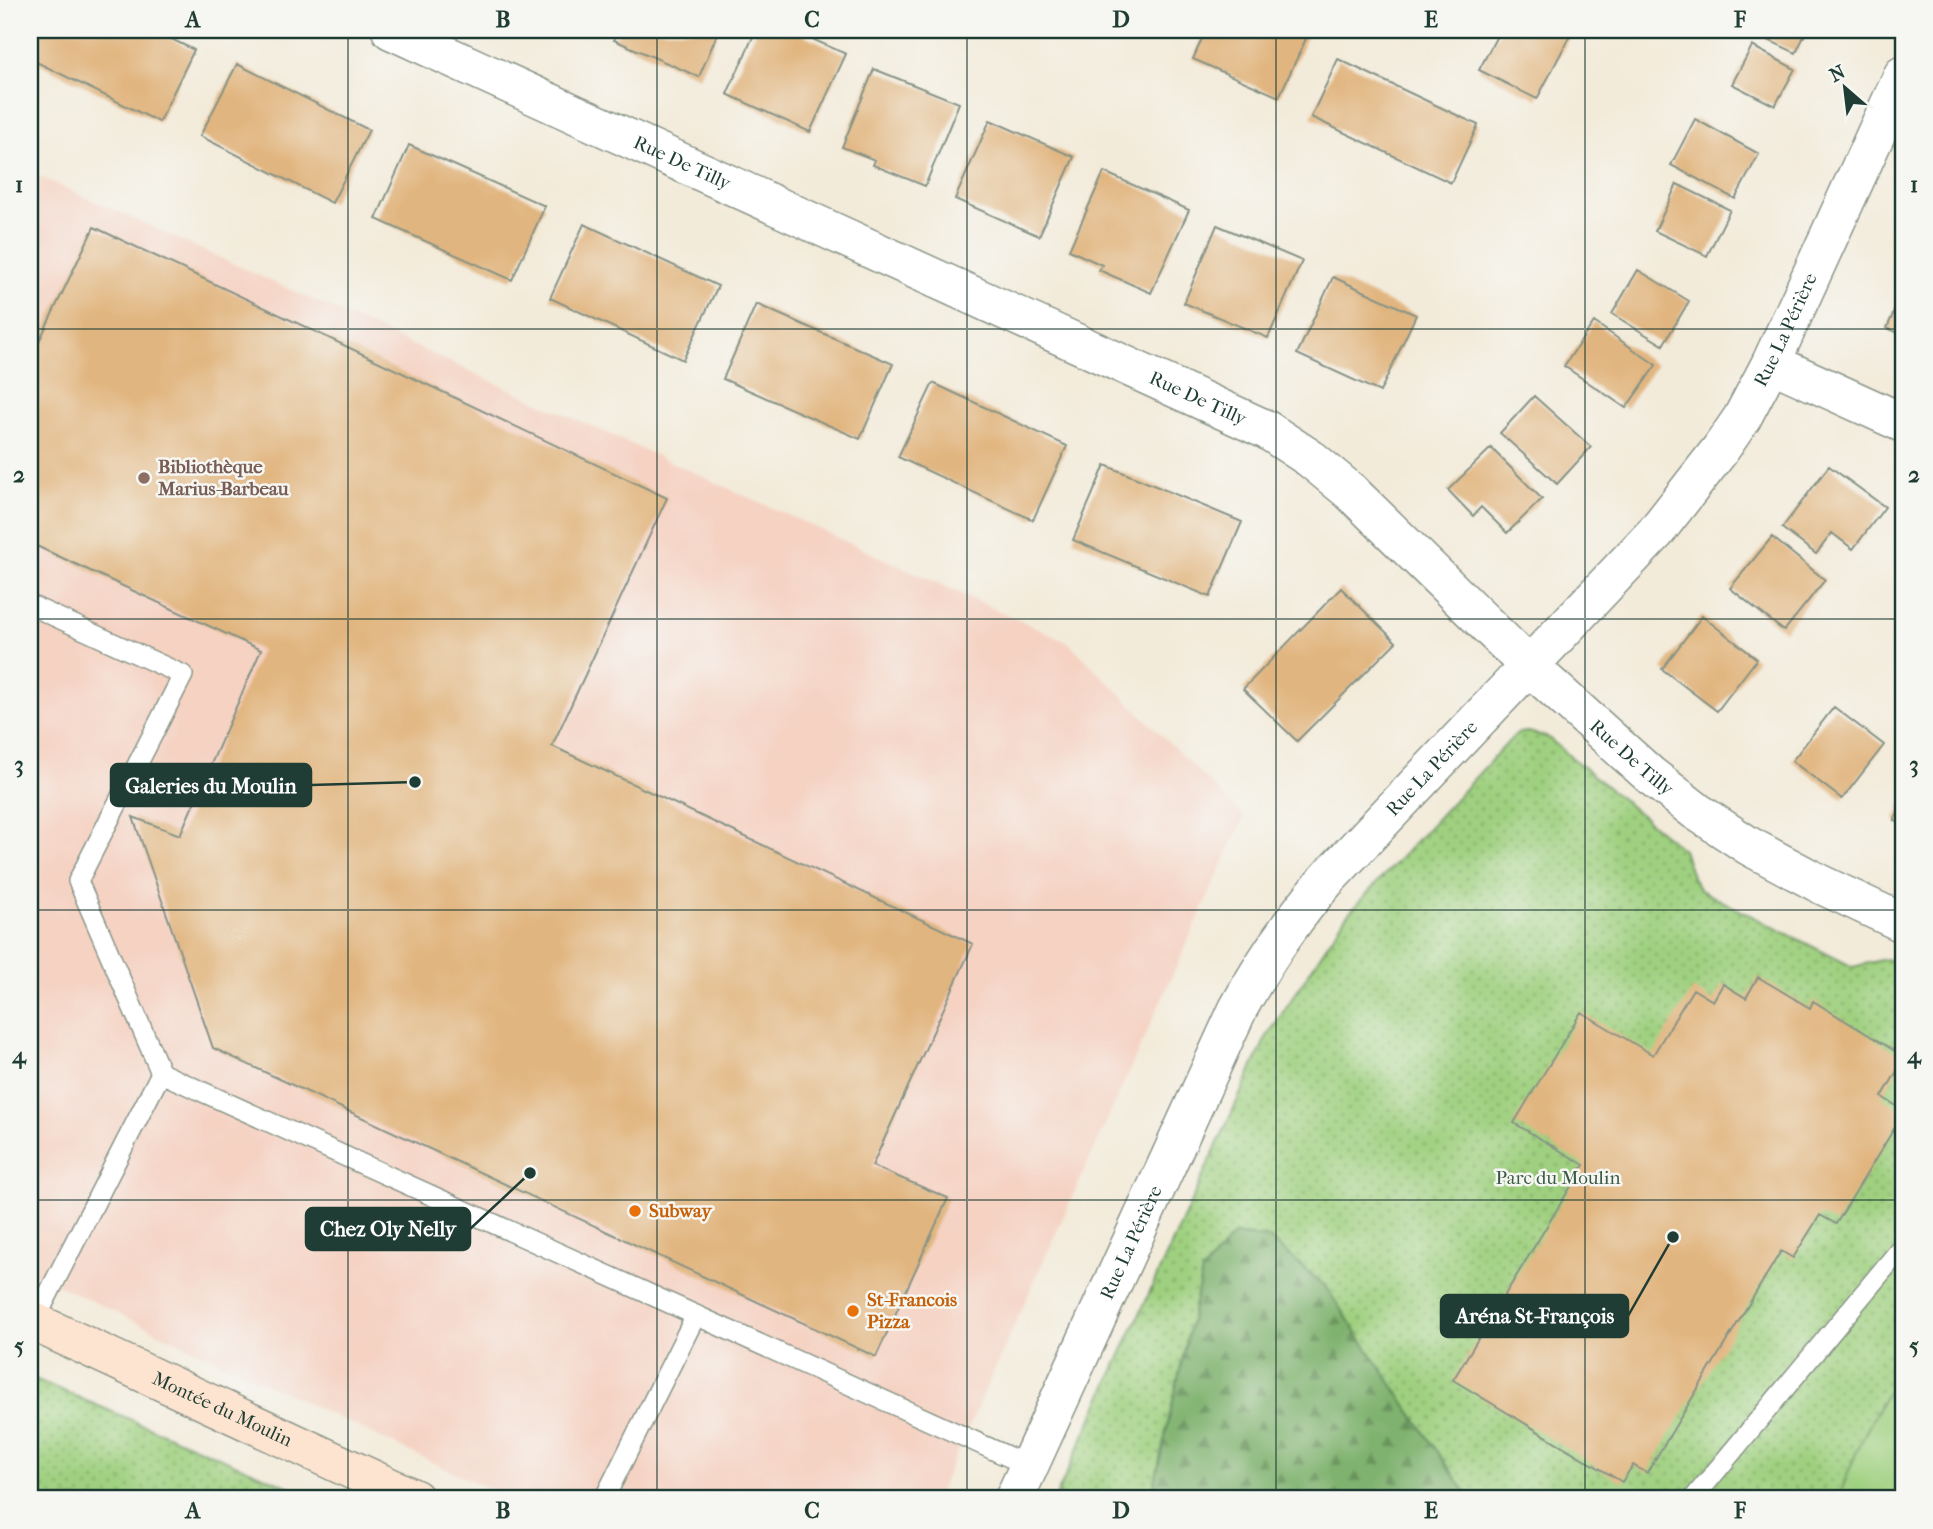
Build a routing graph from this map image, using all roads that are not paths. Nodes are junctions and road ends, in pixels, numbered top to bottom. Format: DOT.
graph roads {
  1 [pos="391,30"];
  2 [pos="1903,75"];
  3 [pos="1772,363"];
  4 [pos="1903,423"];
  5 [pos="30,605"];
  6 [pos="1529,666"];
  7 [pos="1903,923"];
  8 [pos="161,1073"];
  9 [pos="1903,1246"];
  10 [pos="696,1315"];
  11 [pos="32,1321"];
  12 [pos="1021,1483"];
  13 [pos="415,1499"];
  14 [pos="604,1499"];
  15 [pos="1693,1499"];
  1 -- 6 [label="street, Rue De Tilly"];
  2 -- 3 [label="street, Rue La Périère"];
  3 -- 4 [label="street"];
  3 -- 6 [label="street, Rue La Périère"];
  5 -- 8 [label="lane"];
  6 -- 7 [label="street, Rue De Tilly"];
  6 -- 12 [label="street, Rue La Périère"];
  8 -- 10 [label="lane"];
  8 -- 11 [label="lane"];
  9 -- 15 [label="lane"];
  10 -- 12 [label="lane"];
  10 -- 14 [label="lane"];
  11 -- 13 [label="street, Montée du Moulin"];
}
